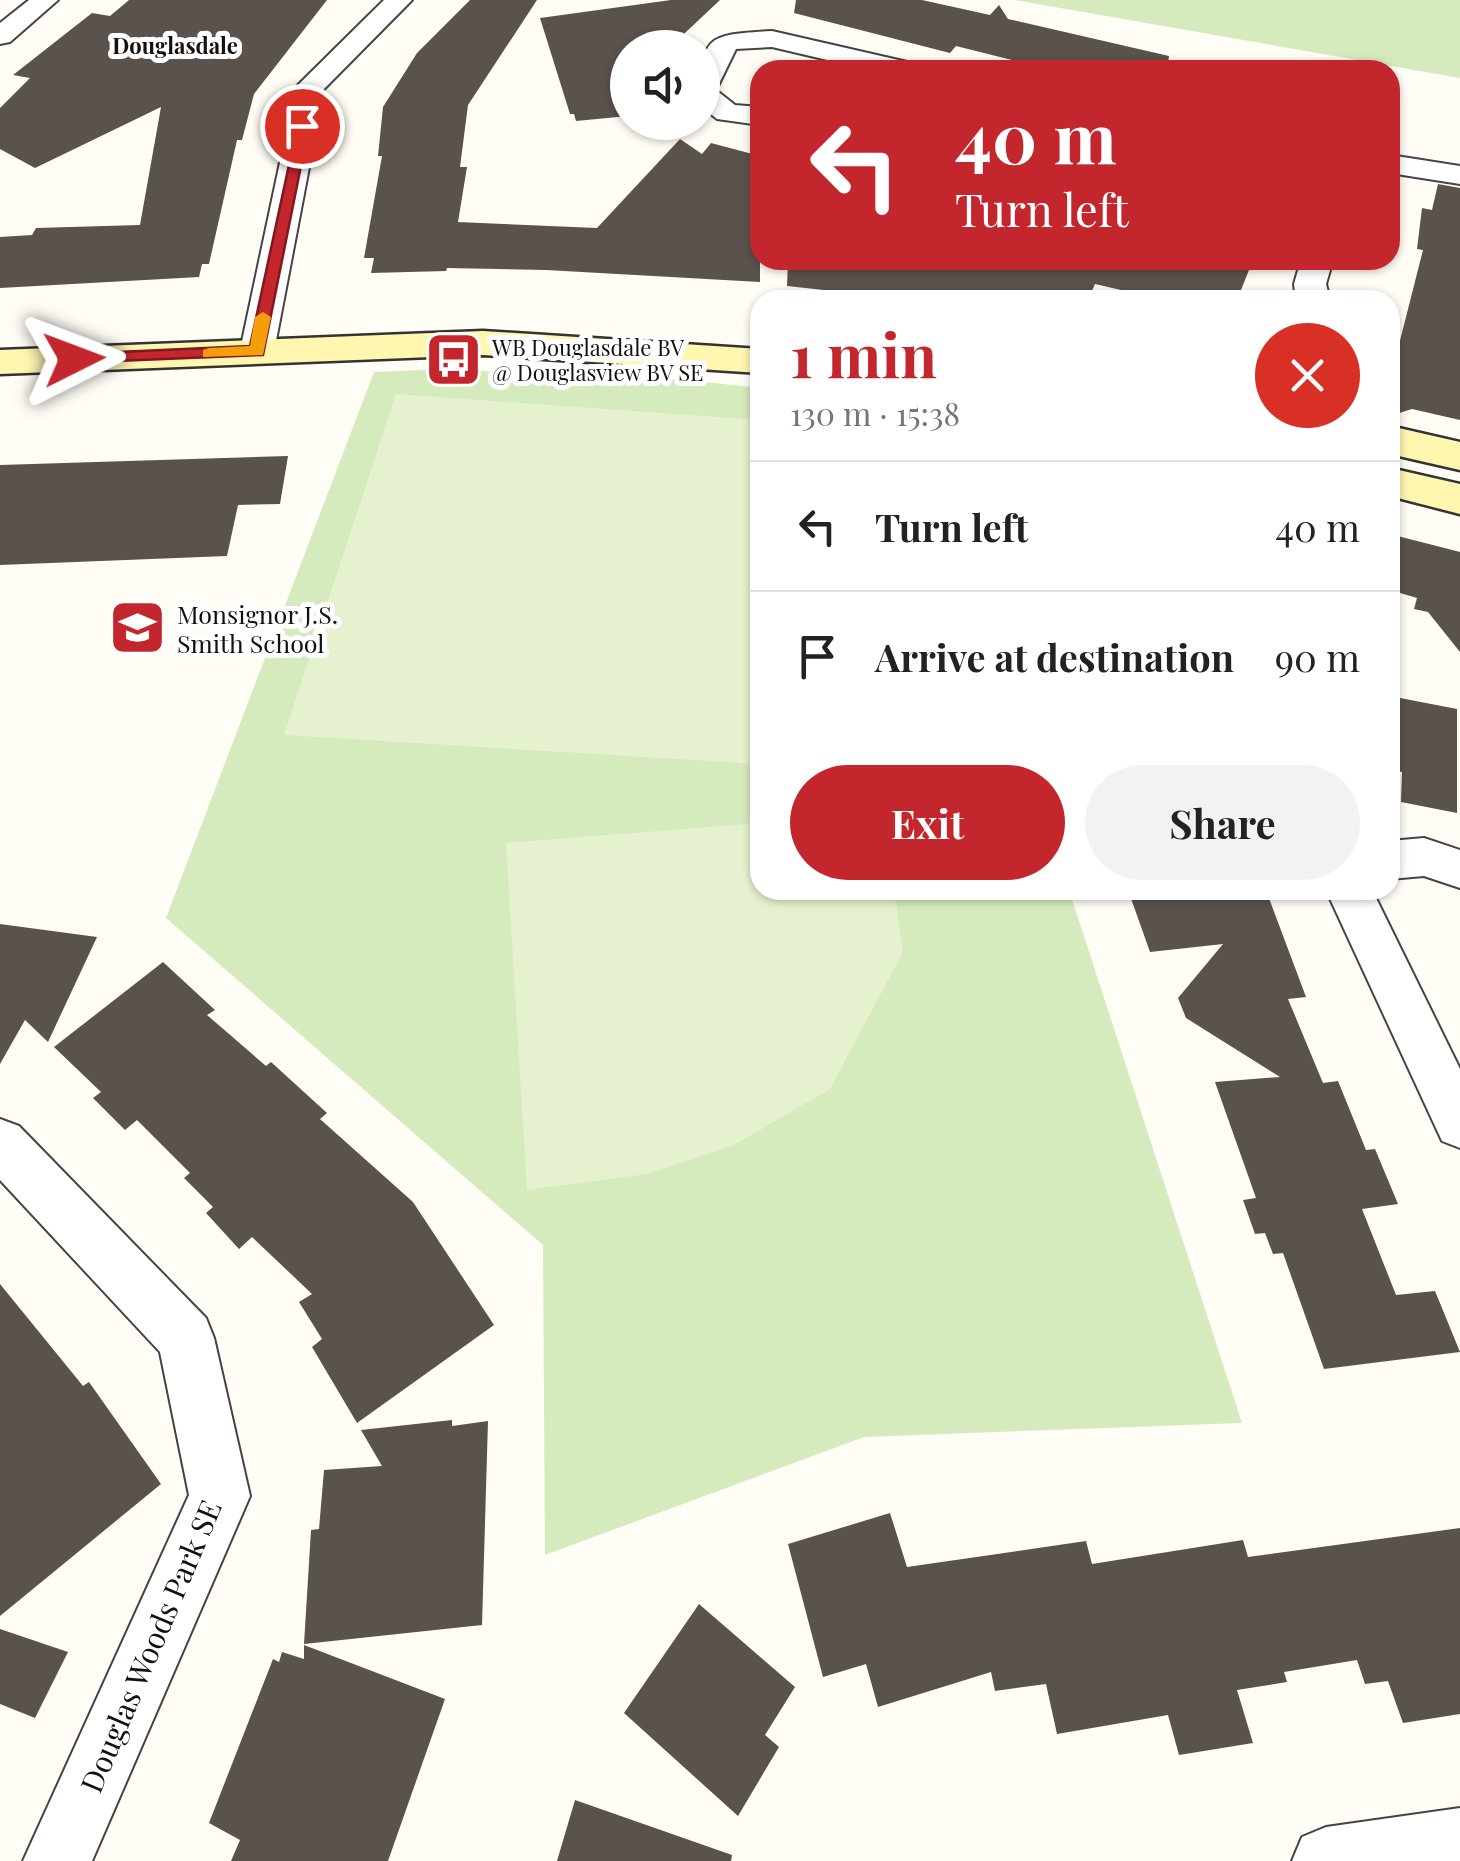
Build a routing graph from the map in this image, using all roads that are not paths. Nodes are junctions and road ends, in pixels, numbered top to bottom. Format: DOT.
graph roads {
  1 [pos="45,0"];
  2 [pos="399,0"];
  3 [pos="0,36"];
  4 [pos="720,54"];
  5 [pos="863,60"];
  6 [pos="720,107"];
  7 [pos="750,115"];
  8 [pos="1400,166"];
  9 [pos="1460,175"];
  10 [pos="544,310"];
  11 [pos="720,322"];
  12 [pos="750,324"];
  13 [pos="0,328"];
  14 [pos="260,334"];
  15 [pos="750,360"];
  16 [pos="0,362"];
  17 [pos="1400,442"];
  18 [pos="1460,456"];
  19 [pos="1400,484"];
  20 [pos="1460,499"];
  21 [pos="1400,859"];
  22 [pos="1460,870"];
  23 [pos="1354,900"];
  24 [pos="1460,1124"];
  25 [pos="0,1143"];
  26 [pos="1460,1842"];
  27 [pos="57,1861"];
  28 [pos="1326,1861"];
  1 -- 3 [label="street"];
  2 -- 14 [label="street"];
  4 -- 5 [label="street"];
  6 -- 7 [label="street"];
  8 -- 9 [label="street"];
  10 -- 14 [label="street"];
  11 -- 12 [label="street"];
  13 -- 14 [label="street"];
  14 -- 15 [label="street"];
  14 -- 16 [label="street"];
  17 -- 18 [label="street"];
  19 -- 20 [label="street"];
  21 -- 22 [label="street"];
  23 -- 24 [label="street"];
  25 -- 27 [label="street, Douglas Woods Park SE"];
  26 -- 28 [label="street"];
}
